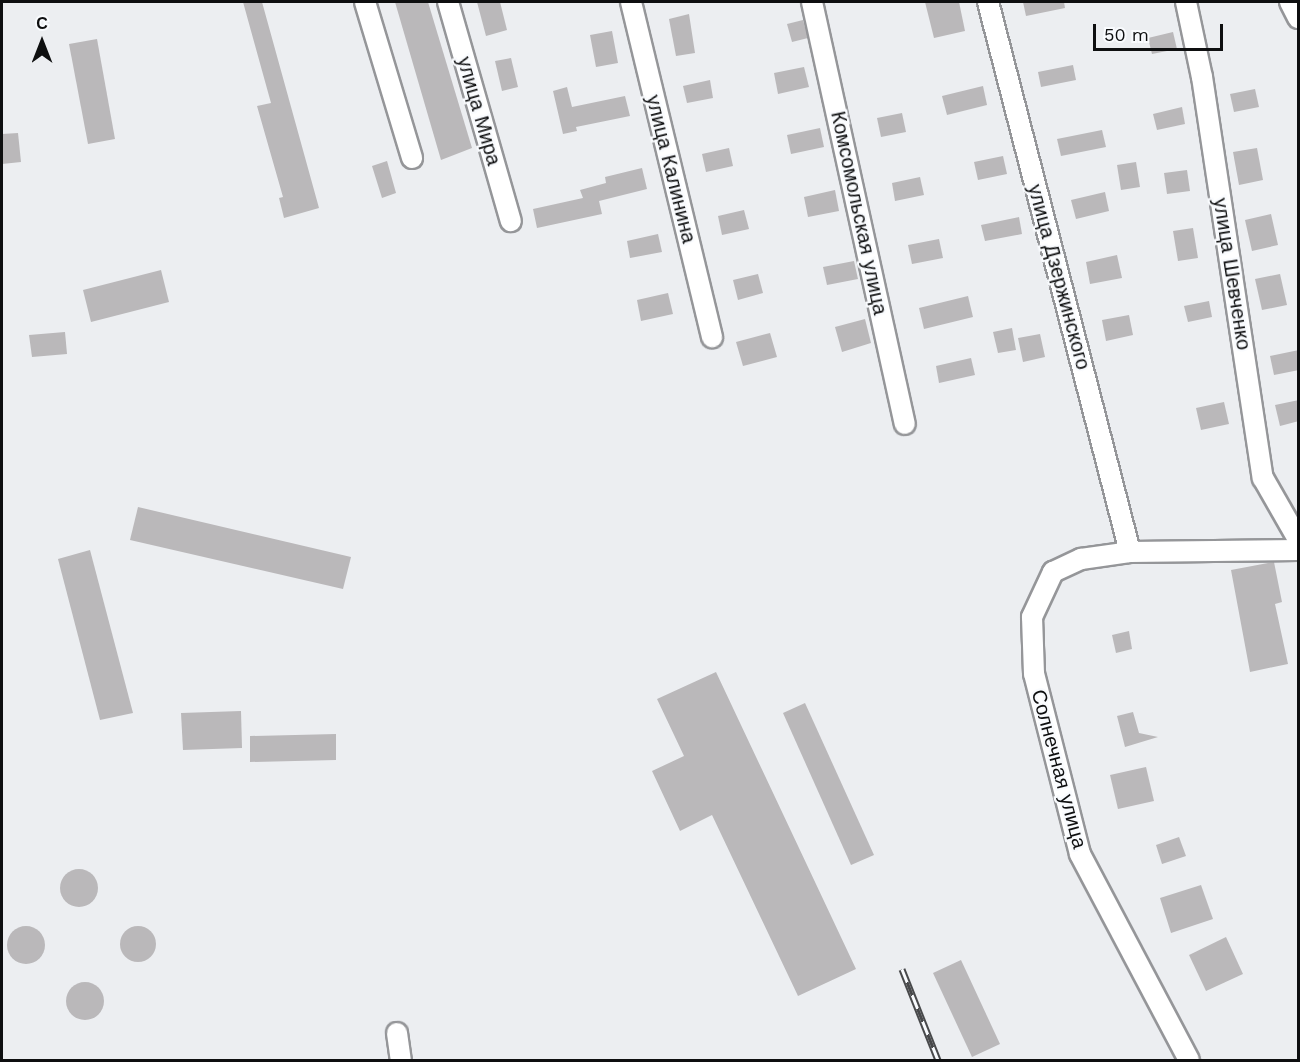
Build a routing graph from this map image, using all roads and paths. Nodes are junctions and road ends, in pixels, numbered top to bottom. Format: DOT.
graph roads {
  1 [pos="365,2"];
  2 [pos="448,2"];
  3 [pos="631,2"];
  4 [pos="812,2"];
  5 [pos="988,2"];
  6 [pos="1186,2"];
  7 [pos="1290,2"];
  8 [pos="1299,18"];
  9 [pos="412,158"];
  10 [pos="510,220"];
  11 [pos="712,337"];
  12 [pos="905,424"];
  13 [pos="1299,538"];
  14 [pos="1299,550"];
  15 [pos="1130,552"];
  16 [pos="398,1033"];
  17 [pos="401,1060"];
  18 [pos="1190,1060"];
  1 -- 9 [label="street"];
  2 -- 10 [label="street, улица Мира"];
  3 -- 11 [label="street, улица Калинина"];
  4 -- 12 [label="street, Комсомольская улица"];
  5 -- 15 [label="street, улица Дзержинского"];
  6 -- 13 [label="street, улица Шевченко"];
  7 -- 8 [label="street"];
  14 -- 15 [label="street, Солнечная улица"];
  15 -- 18 [label="street, Солнечная улица"];
  16 -- 17 [label="street"];
}
